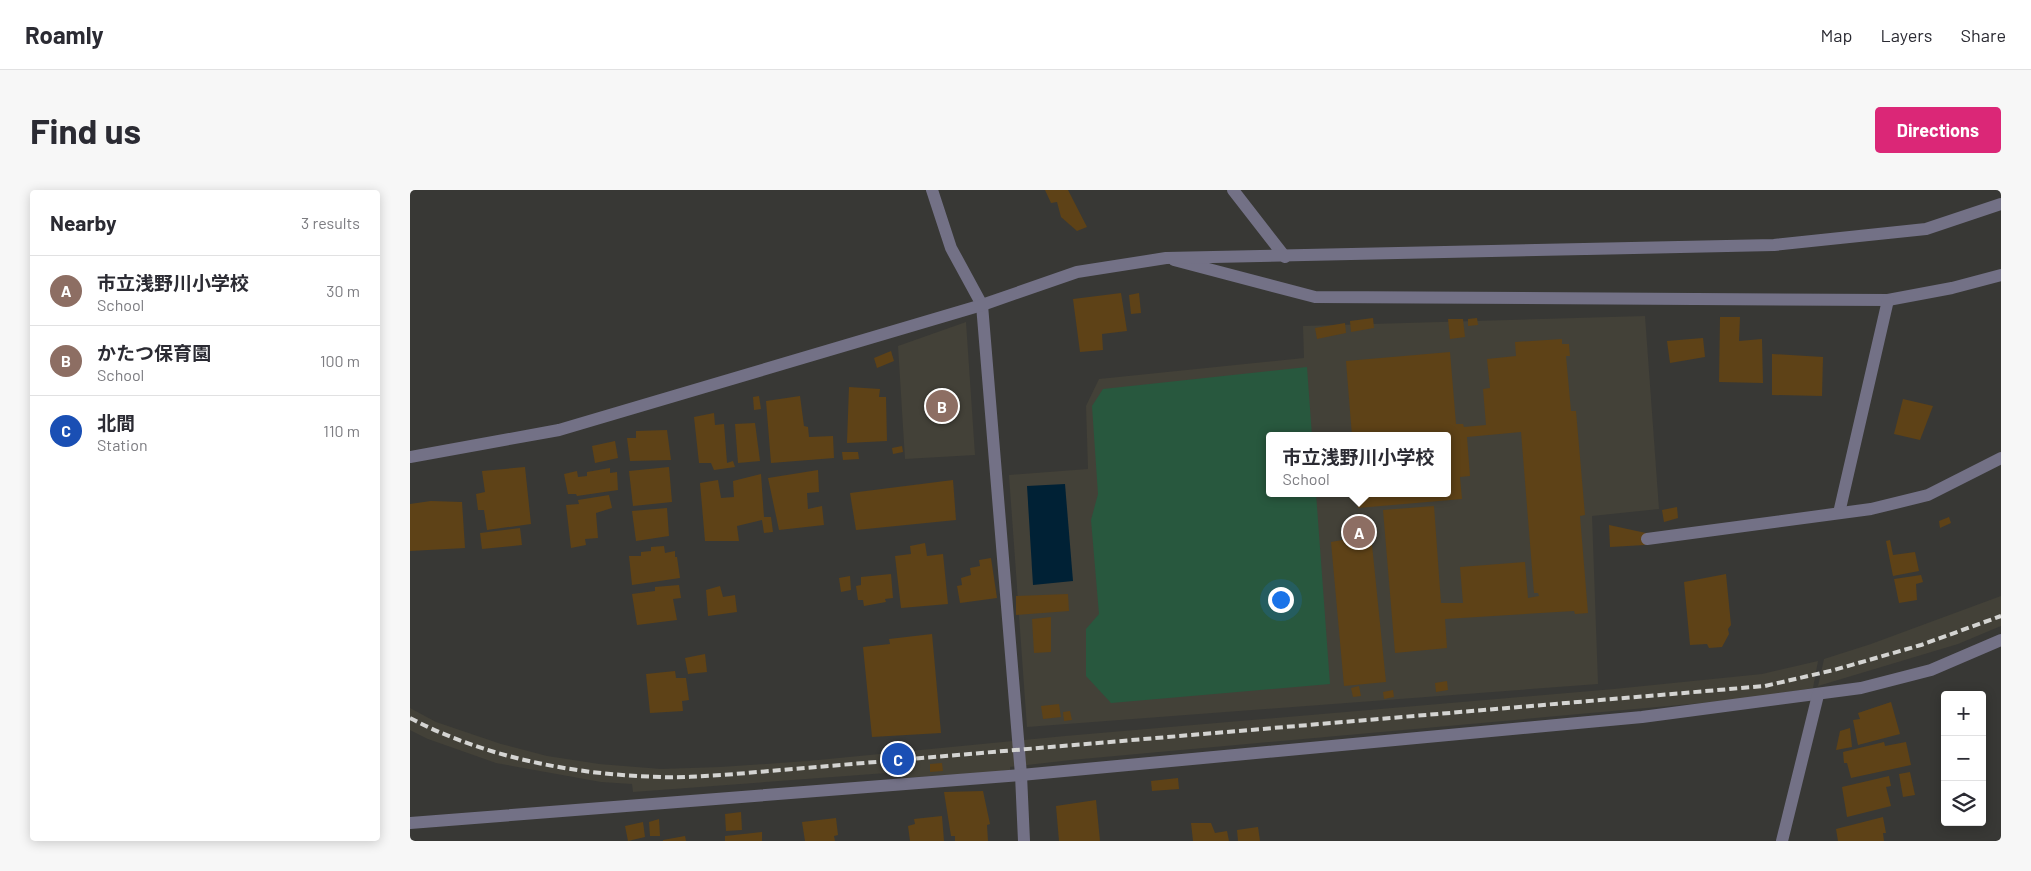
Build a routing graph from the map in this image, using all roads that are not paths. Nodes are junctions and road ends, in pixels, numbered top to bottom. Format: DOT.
graph roads {
  1 [pos="932,190"];
  2 [pos="1232,190"];
  3 [pos="2001,204"];
  4 [pos="1285,257"];
  5 [pos="1166,258"];
  6 [pos="2001,276"];
  7 [pos="1888,300"];
  8 [pos="982,305"];
  9 [pos="410,457"];
  10 [pos="2001,458"];
  11 [pos="1839,513"];
  12 [pos="1647,539"];
  13 [pos="2001,640"];
  14 [pos="1818,695"];
  15 [pos="1021,775"];
  16 [pos="410,823"];
  17 [pos="1024,841"];
  18 [pos="1782,841"];
  1 -- 8 [label="street"];
  2 -- 4 [label="street"];
  3 -- 4 [label="street"];
  4 -- 5 [label="street"];
  5 -- 7 [label="street"];
  5 -- 8 [label="street"];
  6 -- 7 [label="street"];
  7 -- 11 [label="street"];
  8 -- 9 [label="street"];
  8 -- 15 [label="street"];
  10 -- 11 [label="street"];
  11 -- 12 [label="street"];
  13 -- 14 [label="street"];
  14 -- 15 [label="street"];
  14 -- 18 [label="street"];
  15 -- 16 [label="street"];
  15 -- 17 [label="street"];
}
